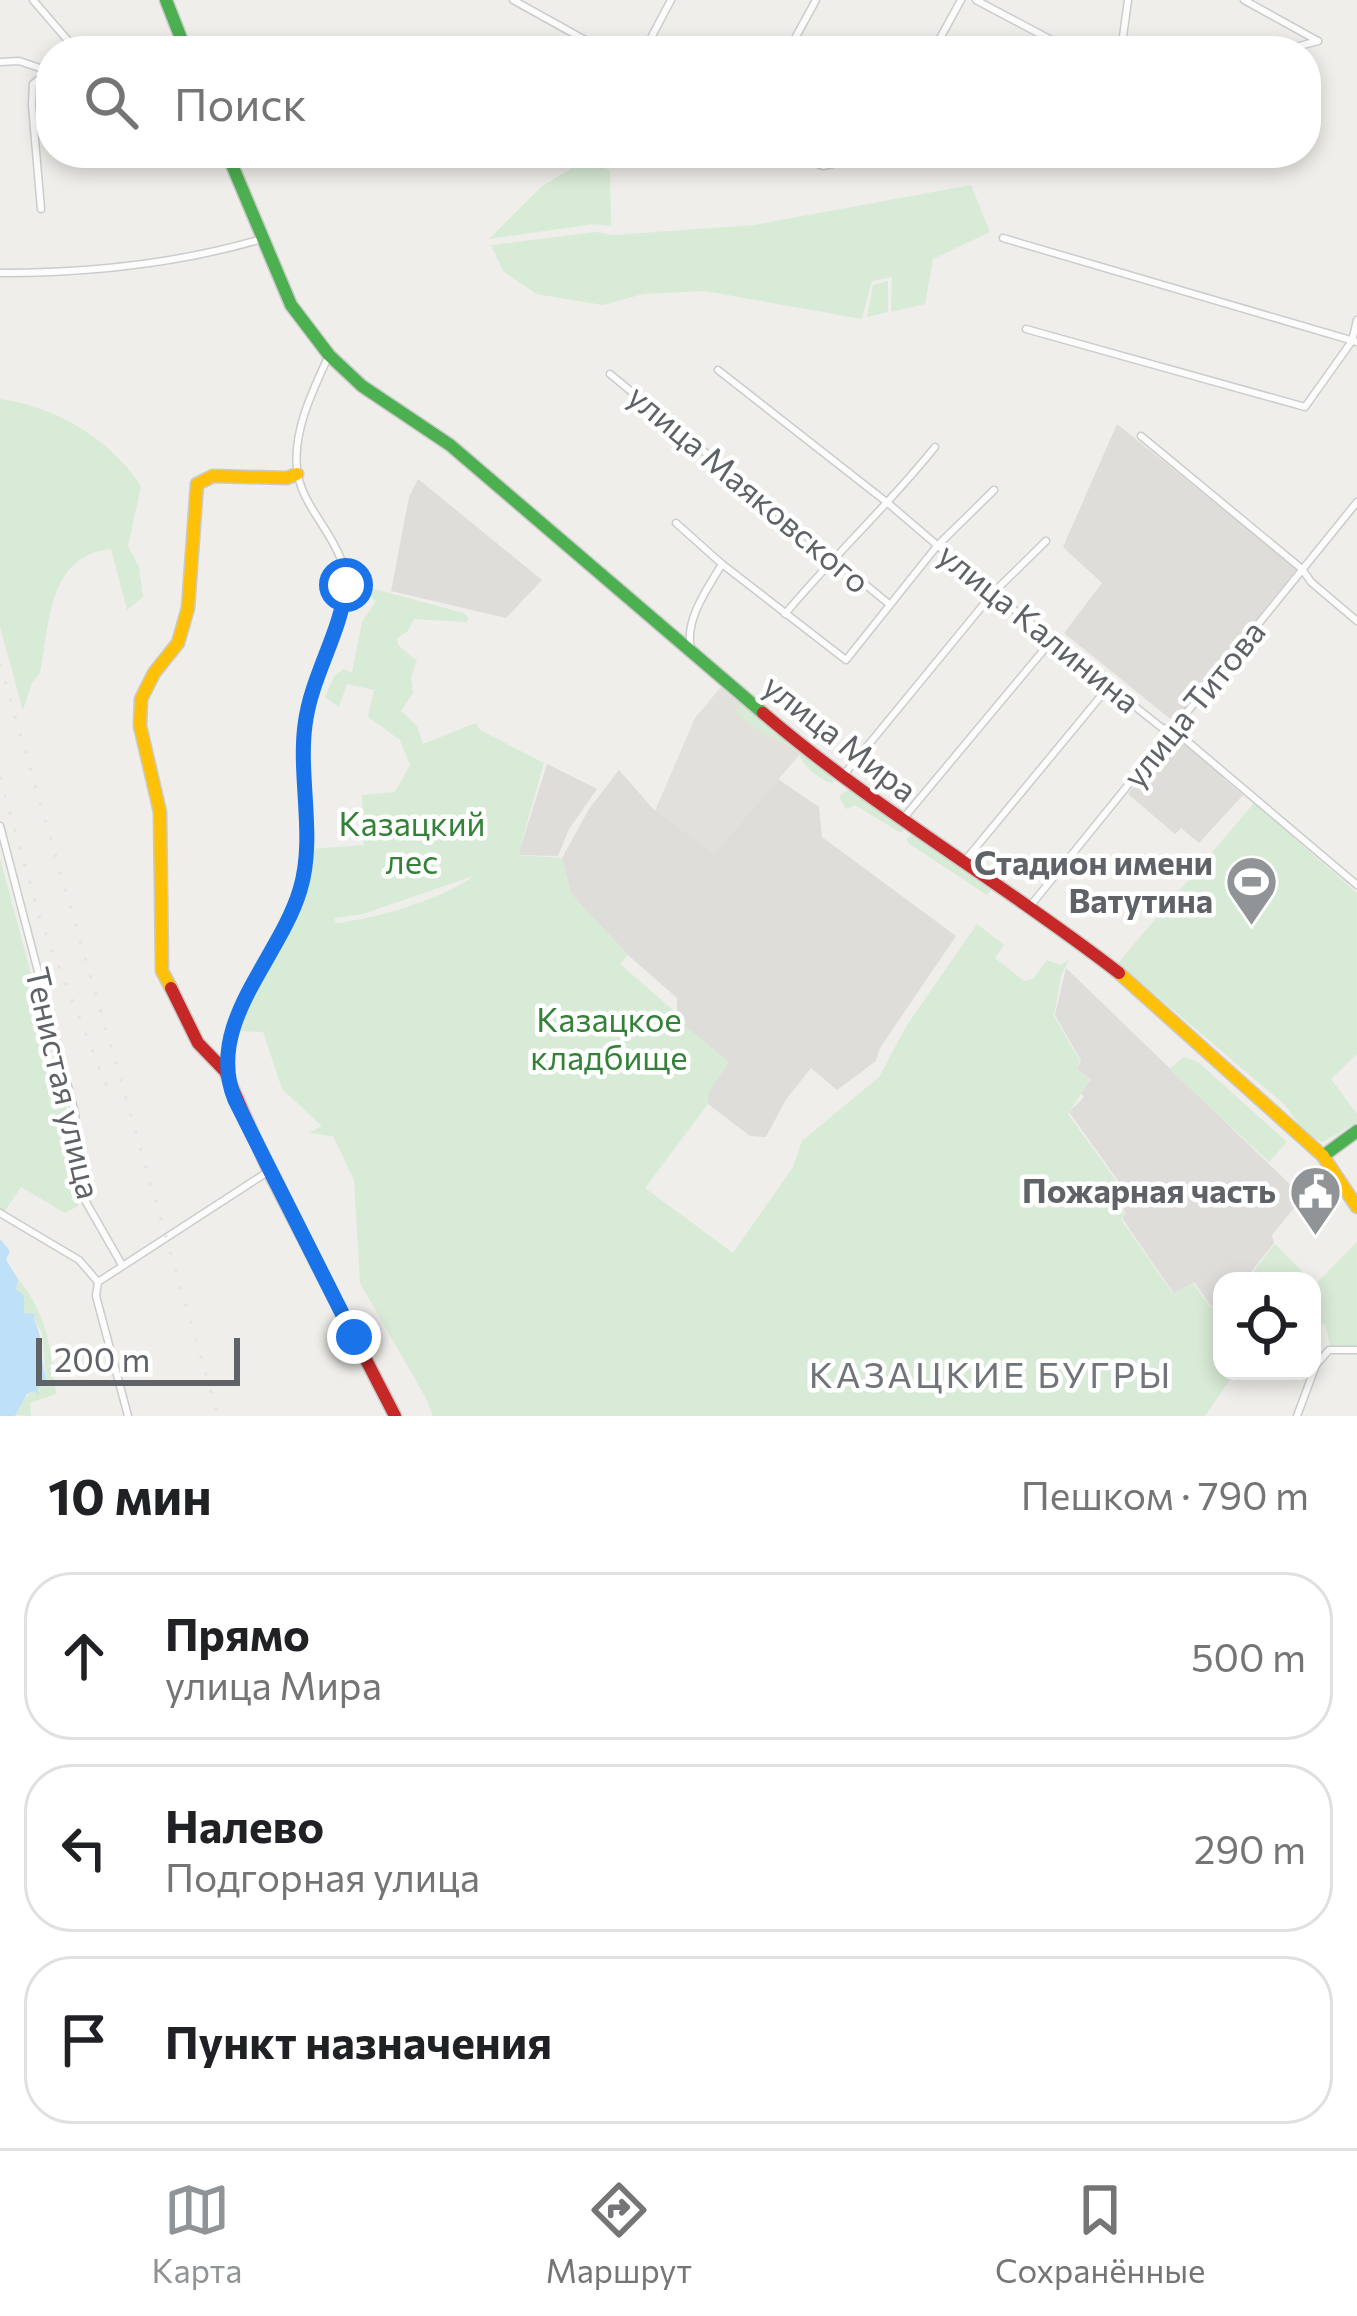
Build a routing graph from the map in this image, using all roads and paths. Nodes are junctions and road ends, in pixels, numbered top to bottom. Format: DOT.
graph roads {
  1 [pos="33,0"];
  2 [pos="166,0"];
  3 [pos="513,0"];
  4 [pos="671,0"];
  5 [pos="816,0"];
  6 [pos="961,0"];
  7 [pos="976,0"];
  8 [pos="1128,0"];
  9 [pos="1244,0"];
  10 [pos="525,3"];
  11 [pos="64,36"];
  12 [pos="180,36"];
  13 [pos="580,36"];
  14 [pos="652,36"];
  15 [pos="796,36"];
  16 [pos="941,36"];
  17 [pos="1044,36"];
  18 [pos="1122,36"];
  19 [pos="1309,36"];
  20 [pos="0,62"];
  21 [pos="36,66"];
  22 [pos="36,82"];
  23 [pos="36,151"];
  24 [pos="37,168"];
  25 [pos="233,168"];
  26 [pos="41,209"];
  27 [pos="1003,238"];
  28 [pos="262,239"];
  29 [pos="0,274"];
  30 [pos="1357,320"];
  31 [pos="1026,329"];
  32 [pos="1354,341"];
  33 [pos="328,355"];
  34 [pos="718,370"];
  35 [pos="610,374"];
  36 [pos="1141,436"];
  37 [pos="935,447"];
  38 [pos="297,474"];
  39 [pos="994,490"];
  40 [pos="1357,502"];
  41 [pos="890,504"];
  42 [pos="676,523"];
  43 [pos="1046,541"];
  44 [pos="938,546"];
  45 [pos="832,557"];
  46 [pos="722,564"];
  47 [pos="1302,569"];
  48 [pos="993,593"];
  49 [pos="889,604"];
  50 [pos="785,614"];
  51 [pos="1357,622"];
  52 [pos="1052,640"];
  53 [pos="693,655"];
  54 [pos="1110,685"];
  55 [pos="1174,730"];
  56 [pos="842,777"];
  57 [pos="902,820"];
  58 [pos="0,826"];
  59 [pos="963,862"];
  60 [pos="1357,885"];
  61 [pos="1031,905"];
  62 [pos="225,1071"];
  63 [pos="1357,1131"];
  64 [pos="1323,1156"];
  65 [pos="269,1171"];
  66 [pos="1357,1207"];
  67 [pos="0,1213"];
  68 [pos="122,1265"];
  69 [pos="98,1282"];
  70 [pos="1357,1350"];
  71 [pos="128,1416"];
  72 [pos="395,1416"];
  73 [pos="1297,1416"];
  1 -- 11 [label="street"];
  2 -- 12 [label="main road"];
  3 -- 10 [label="street"];
  4 -- 14 [label="street"];
  5 -- 15 [label="street"];
  6 -- 16 [label="street"];
  7 -- 17 [label="street"];
  8 -- 18 [label="street"];
  9 -- 19 [label="street"];
  10 -- 13 [label="street"];
  20 -- 21 [label="street"];
  22 -- 23 [label="street"];
  24 -- 26 [label="street"];
  25 -- 28 [label="main road, улица Мира"];
  27 -- 32 [label="street"];
  28 -- 29 [label="street"];
  28 -- 33 [label="main road, улица Мира"];
  30 -- 32 [label="street"];
  31 -- 32 [label="street"];
  33 -- 38 [label="street"];
  33 -- 53 [label="main road, улица Мира"];
  34 -- 41 [label="street, улица Калинина"];
  35 -- 45 [label="street, улица Маяковского"];
  36 -- 47 [label="street"];
  37 -- 41 [label="street"];
  38 -- 62 [label="street"];
  38 -- 62 [label="main road"];
  39 -- 44 [label="street"];
  40 -- 47 [label="street, улица Титова"];
  41 -- 44 [label="street, улица Калинина"];
  41 -- 45 [label="street"];
  42 -- 46 [label="street"];
  43 -- 48 [label="street"];
  44 -- 48 [label="street, улица Калинина"];
  44 -- 49 [label="street"];
  45 -- 49 [label="street, улица Маяковского"];
  45 -- 50 [label="street"];
  46 -- 50 [label="street"];
  46 -- 53 [label="street"];
  47 -- 51 [label="street"];
  47 -- 55 [label="street, улица Титова"];
  48 -- 52 [label="street, улица Калинина"];
  48 -- 56 [label="street"];
  49 -- 50 [label="street"];
  52 -- 54 [label="street, улица Калинина"];
  52 -- 57 [label="street"];
  53 -- 56 [label="main road, улица Мира"];
  54 -- 55 [label="street, улица Калинина"];
  54 -- 59 [label="street"];
  55 -- 60 [label="street, улица Калинина"];
  55 -- 61 [label="street, улица Титова"];
  56 -- 57 [label="main road, улица Мира"];
  57 -- 59 [label="main road, улица Мира"];
  58 -- 68 [label="street, Тенистая улица"];
  59 -- 61 [label="main road, улица Мира"];
  61 -- 64 [label="main road, улица Мира"];
  62 -- 65 [label="main road"];
  63 -- 64 [label="main road"];
  64 -- 66 [label="main road, улица Мира"];
  65 -- 68 [label="street"];
  65 -- 72 [label="main road"];
  67 -- 69 [label="street"];
  68 -- 69 [label="street"];
  69 -- 71 [label="street"];
  70 -- 73 [label="street"];
}
